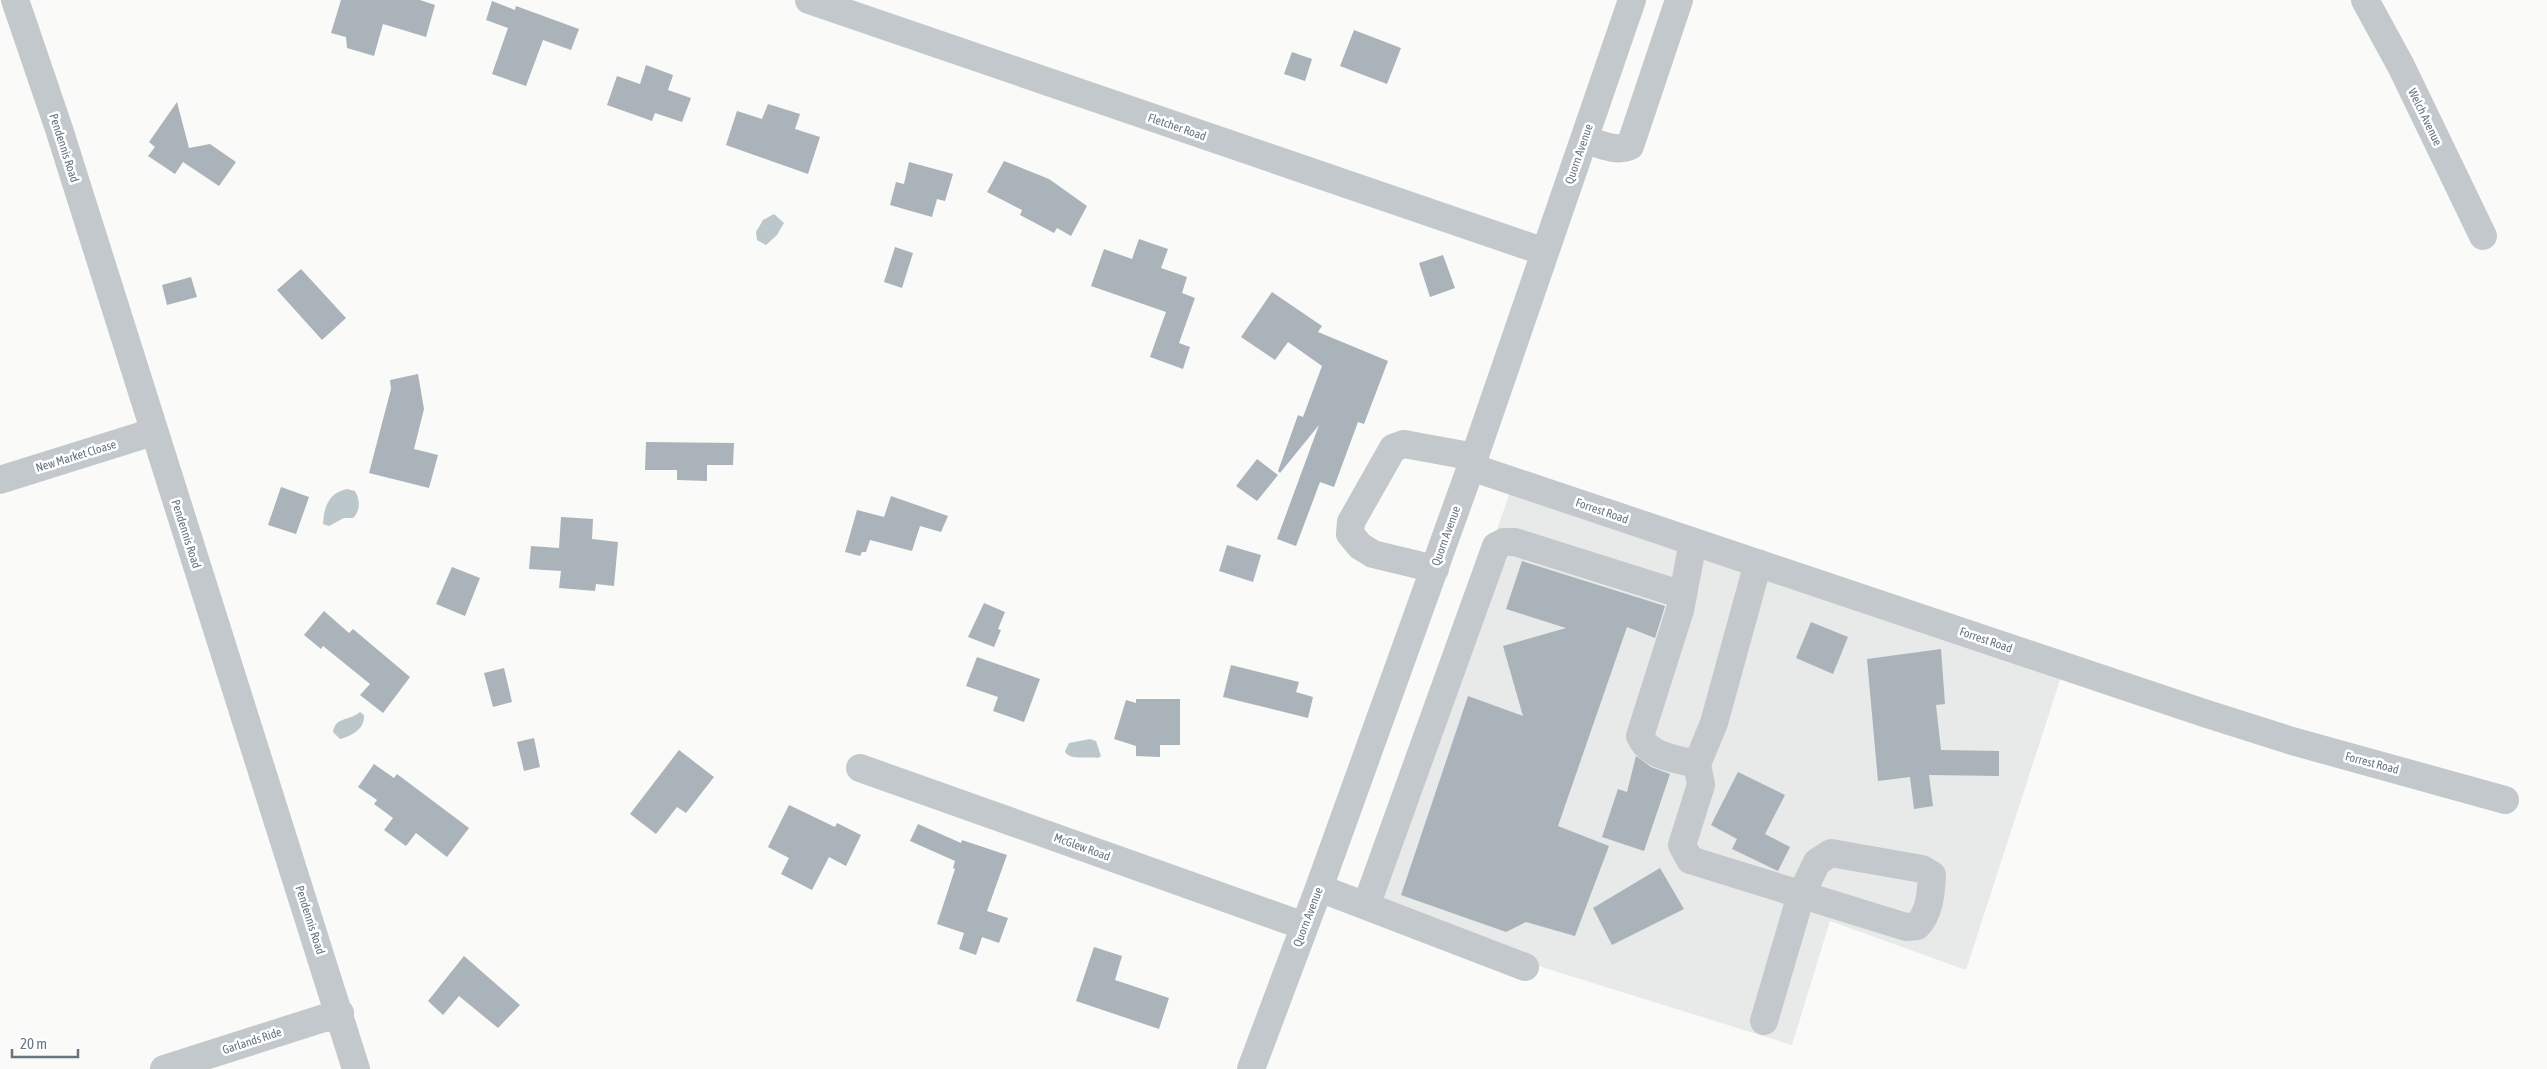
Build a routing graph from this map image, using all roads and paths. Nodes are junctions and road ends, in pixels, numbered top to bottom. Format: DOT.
graph roads {
  1 [pos="15,0"];
  2 [pos="809,0"];
  3 [pos="1632,0"];
  4 [pos="1679,0"];
  5 [pos="2365,0"];
  6 [pos="1584,139"];
  7 [pos="2483,236"];
  8 [pos="1545,252"];
  9 [pos="153,432"];
  10 [pos="1473,462"];
  11 [pos="0,480"];
  12 [pos="1694,542"];
  13 [pos="1758,563"];
  14 [pos="1434,569"];
  15 [pos="1683,596"];
  16 [pos="1698,764"];
  17 [pos="860,768"];
  18 [pos="2505,800"];
  19 [pos="1319,888"];
  20 [pos="1366,906"];
  21 [pos="1304,926"];
  22 [pos="1525,968"];
  23 [pos="340,1013"];
  24 [pos="1764,1021"];
  25 [pos="164,1069"];
  26 [pos="356,1069"];
  27 [pos="1251,1069"];
  1 -- 9 [label="street, Pendennis Road"];
  2 -- 8 [label="street, Fletcher Road"];
  3 -- 6 [label="street, Quorn Avenue"];
  4 -- 6 [label="street"];
  5 -- 7 [label="street, Welch Avenue"];
  6 -- 8 [label="street, Quorn Avenue"];
  8 -- 10 [label="street, Quorn Avenue"];
  9 -- 11 [label="street, New Market Cloase"];
  9 -- 23 [label="street, Pendennis Road"];
  10 -- 12 [label="street, Forrest Road"];
  10 -- 14 [label="street, Quorn Avenue"];
  10 -- 14 [label="street, Forrest Road"];
  12 -- 13 [label="street, Forrest Road"];
  12 -- 15 [label="street"];
  13 -- 16 [label="street"];
  13 -- 18 [label="street, Forrest Road"];
  14 -- 19 [label="street, Quorn Avenue"];
  15 -- 16 [label="street"];
  15 -- 20 [label="street"];
  16 -- 24 [label="street"];
  17 -- 21 [label="street, McGlew Road"];
  19 -- 20 [label="street"];
  19 -- 21 [label="street, Quorn Avenue"];
  20 -- 22 [label="street"];
  21 -- 27 [label="street, Quorn Avenue"];
  23 -- 25 [label="street, Garlands Ride"];
  23 -- 26 [label="street, Pendennis Road"];
}
